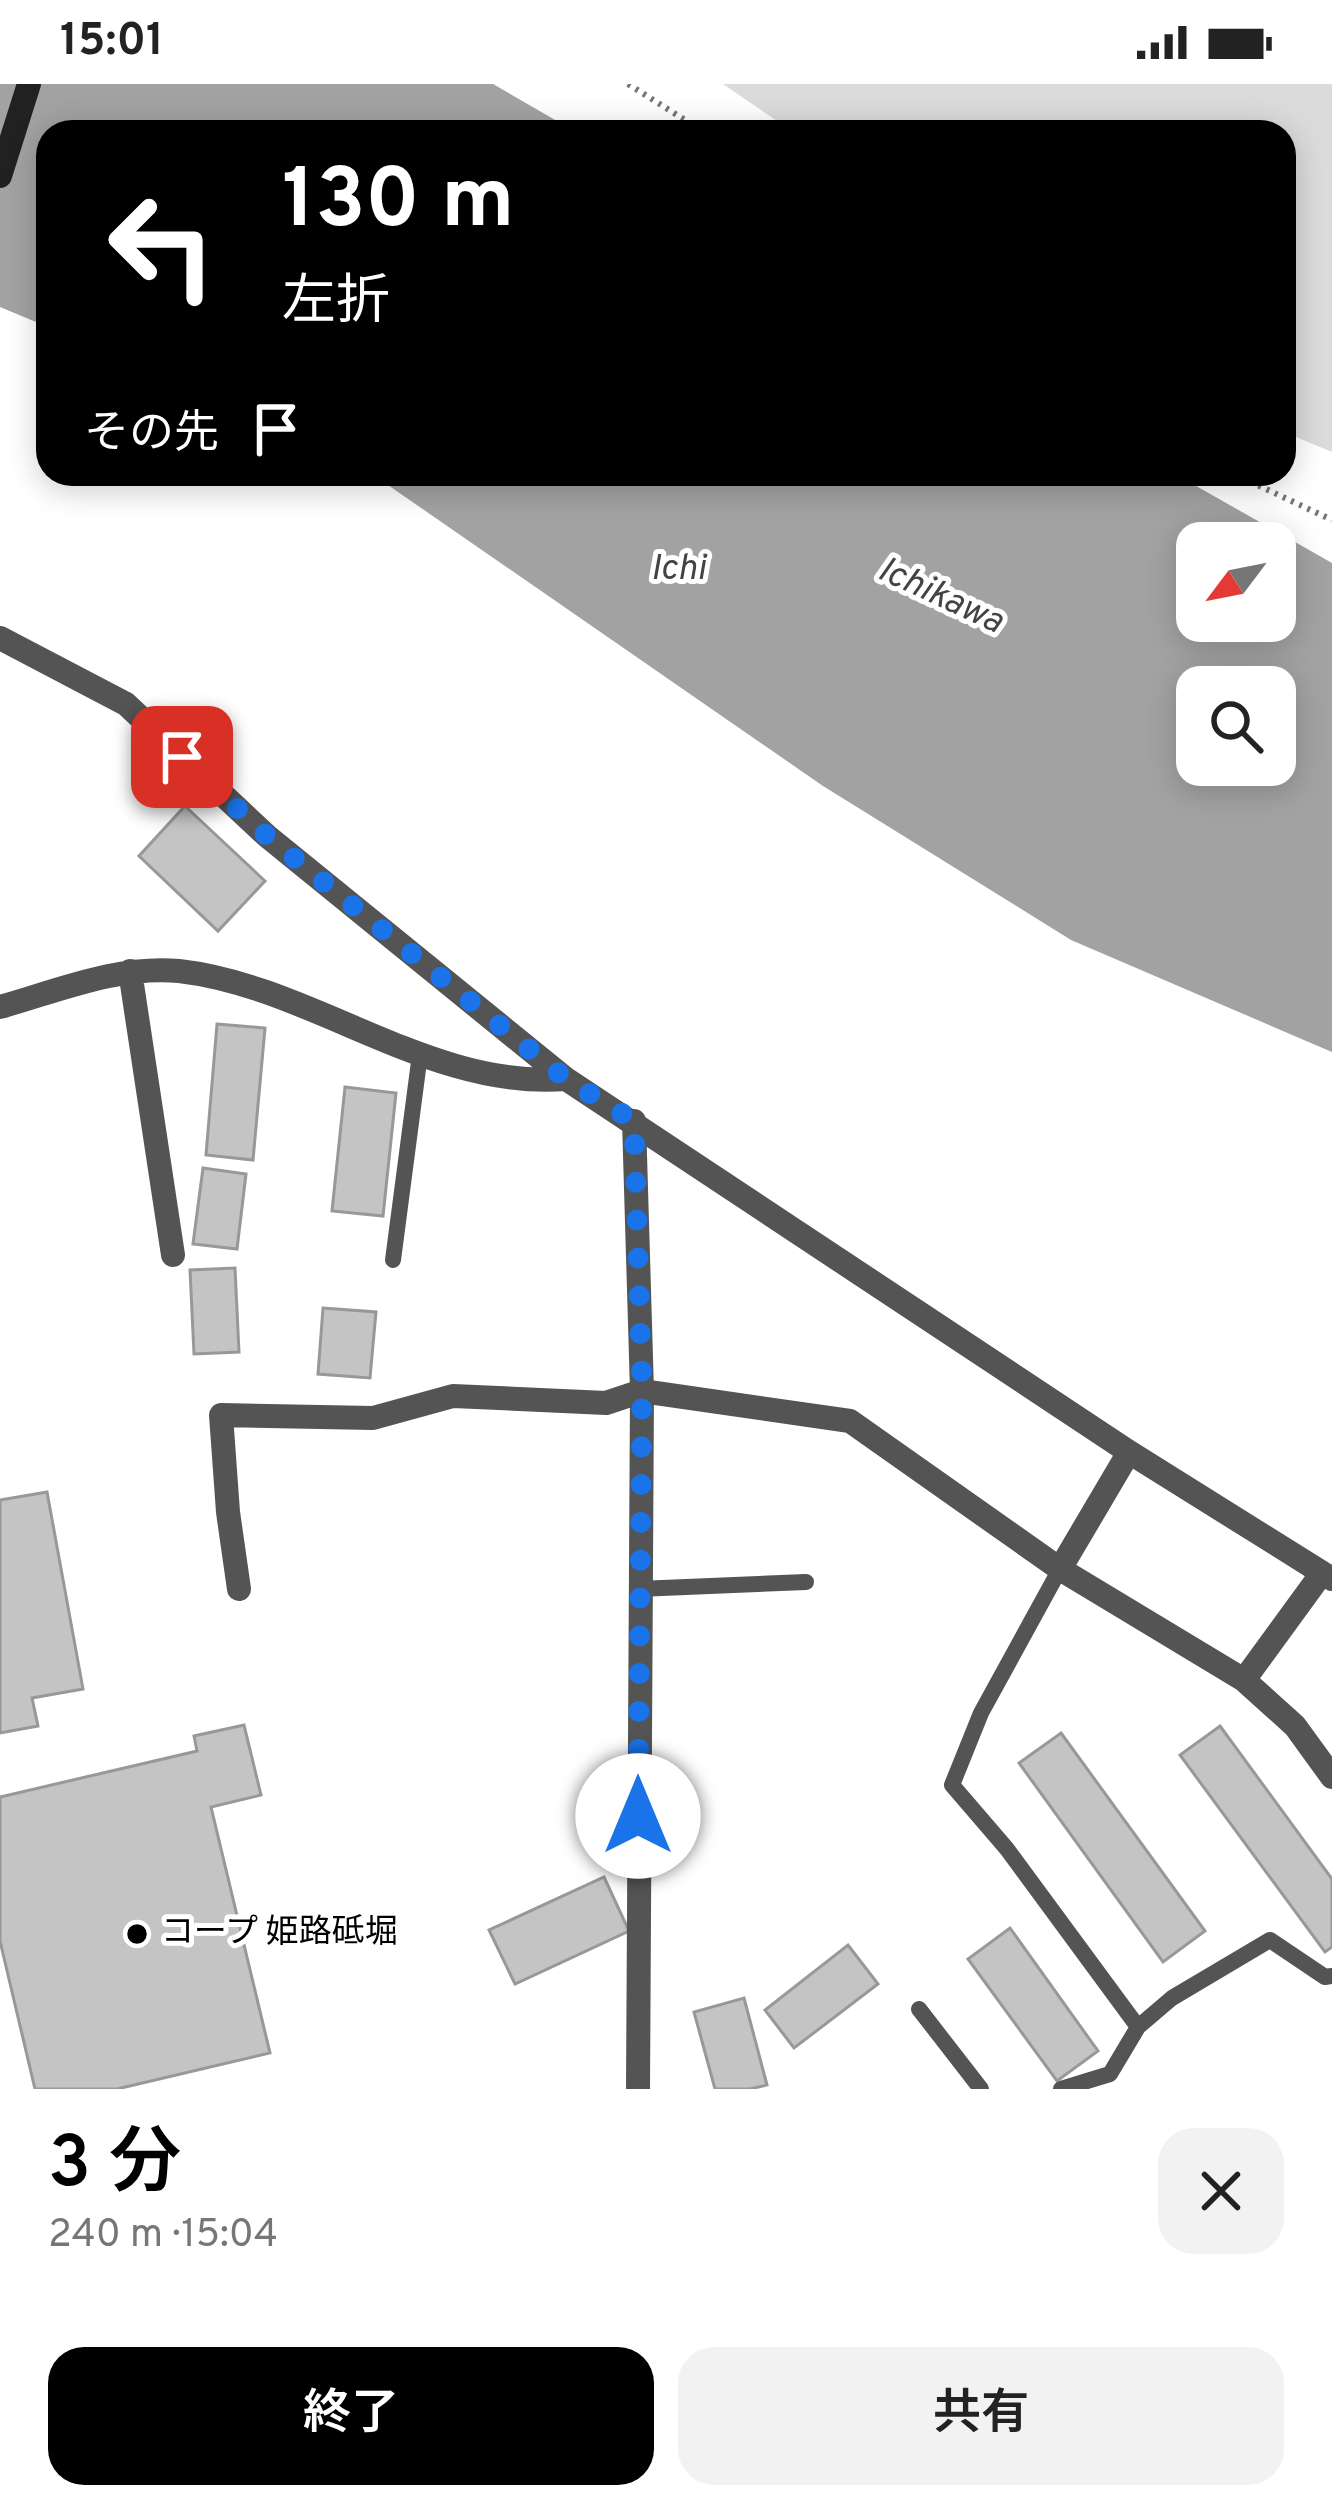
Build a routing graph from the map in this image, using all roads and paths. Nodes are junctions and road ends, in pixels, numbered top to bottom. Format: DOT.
graph roads {
  1 [pos="28,84"];
  2 [pos="628,84"];
  3 [pos="685,120"];
  4 [pos="0,176"];
  5 [pos="1260,486"];
  6 [pos="1332,520"];
  7 [pos="0,638"];
  8 [pos="130,971"];
  9 [pos="0,1007"];
  10 [pos="420,1054"];
  11 [pos="566,1079"];
  12 [pos="634,1121"];
  13 [pos="173,1255"];
  14 [pos="393,1260"];
  15 [pos="642,1391"];
  16 [pos="1129,1452"];
  17 [pos="1060,1569"];
  18 [pos="1327,1576"];
  19 [pos="806,1582"];
  20 [pos="239,1589"];
  21 [pos="638,1589"];
  22 [pos="1244,1680"];
  23 [pos="1332,1777"];
  24 [pos="1332,1976"];
  25 [pos="919,2009"];
  26 [pos="1138,2027"];
  27 [pos="638,2089"];
  28 [pos="981,2089"];
  29 [pos="1061,2089"];
  1 -- 4 [label="main road"];
  2 -- 3 [label="path"];
  5 -- 6 [label="path"];
  7 -- 11 [label="street"];
  8 -- 9 [label="street"];
  8 -- 10 [label="street"];
  8 -- 13 [label="street"];
  10 -- 11 [label="street"];
  10 -- 14 [label="lane"];
  11 -- 12 [label="street"];
  12 -- 15 [label="street"];
  12 -- 16 [label="street"];
  15 -- 17 [label="street"];
  15 -- 20 [label="street"];
  15 -- 21 [label="street"];
  16 -- 17 [label="street"];
  16 -- 18 [label="street"];
  17 -- 22 [label="street"];
  17 -- 26 [label="lane"];
  18 -- 22 [label="street"];
  19 -- 21 [label="lane"];
  21 -- 27 [label="street"];
  22 -- 23 [label="street"];
  24 -- 26 [label="lane"];
  25 -- 28 [label="lane"];
  26 -- 29 [label="lane"];
}
